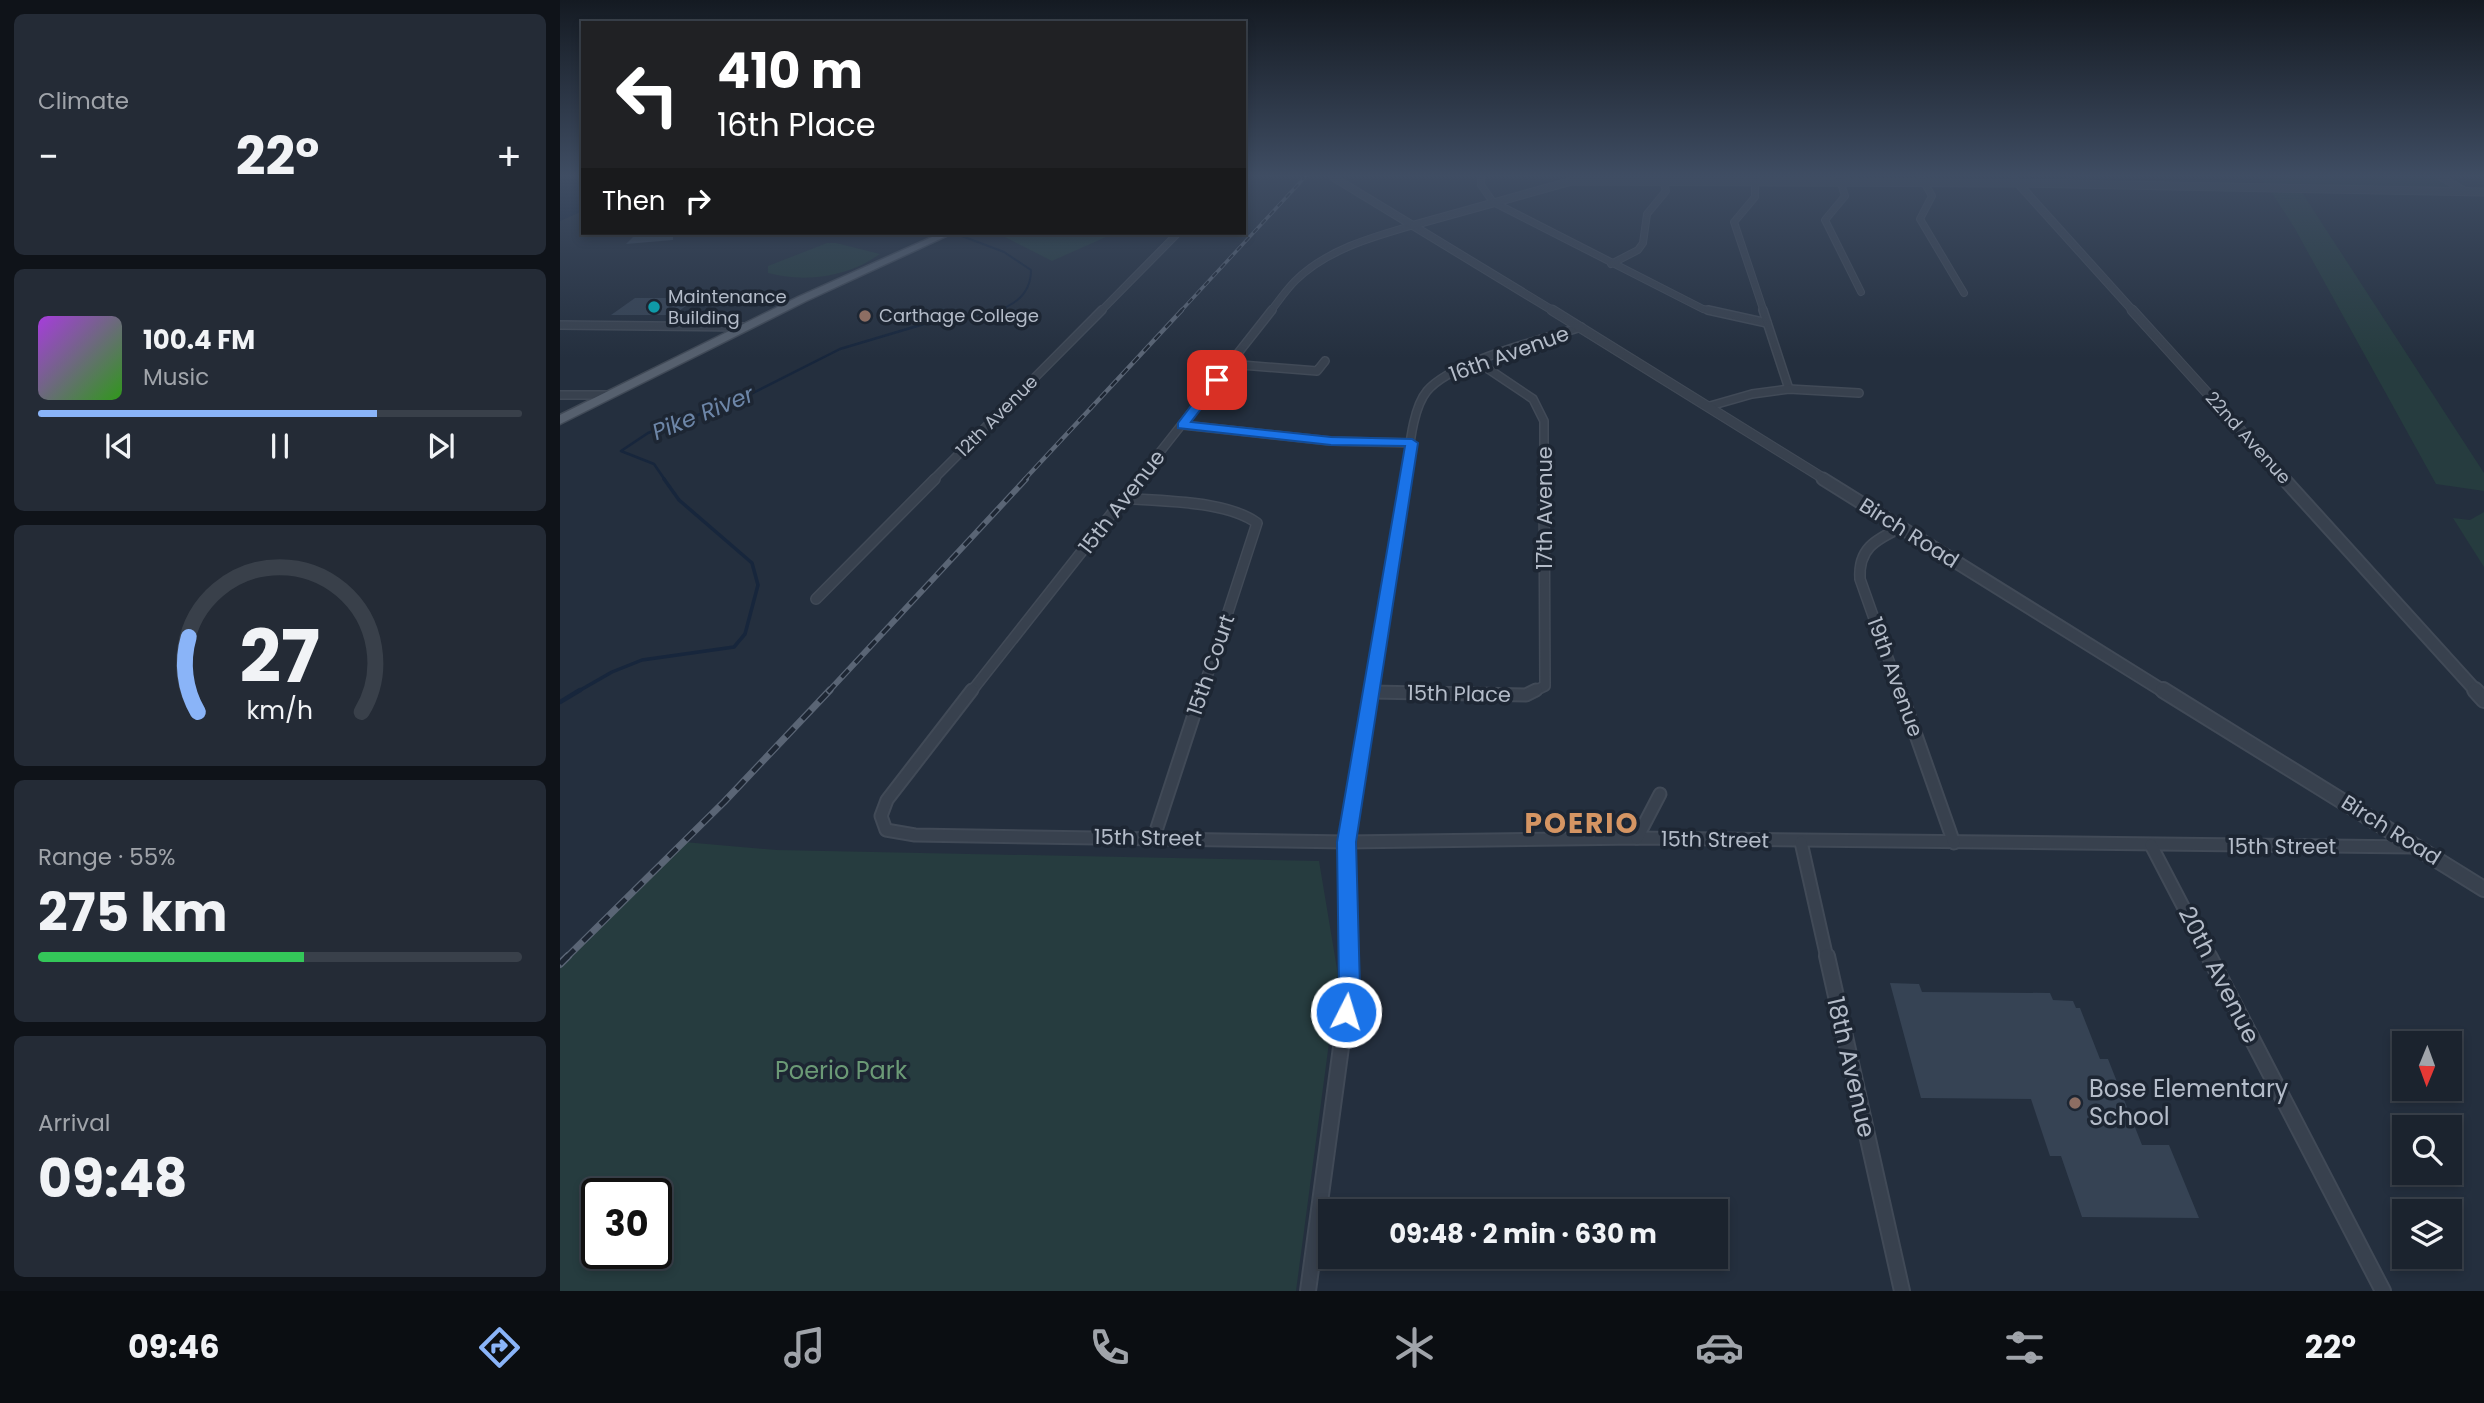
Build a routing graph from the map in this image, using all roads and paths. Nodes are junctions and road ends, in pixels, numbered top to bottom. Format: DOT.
graph roads {
  1 [pos="1174,237"];
  2 [pos="1373,237"];
  3 [pos="1434,237"];
  4 [pos="1560,237"];
  5 [pos="1644,237"];
  6 [pos="1739,237"];
  7 [pos="1834,237"];
  8 [pos="1931,237"];
  9 [pos="2067,237"];
  10 [pos="943,238"];
  11 [pos="1611,264"];
  12 [pos="1861,292"];
  13 [pos="1964,293"];
  14 [pos="1767,323"];
  15 [pos="560,325"];
  16 [pos="745,327"];
  17 [pos="1581,327"];
  18 [pos="1325,360"];
  19 [pos="1478,362"];
  20 [pos="1229,364"];
  21 [pos="1789,389"];
  22 [pos="1859,393"];
  23 [pos="560,395"];
  24 [pos="608,395"];
  25 [pos="1710,406"];
  26 [pos="560,420"];
  27 [pos="1183,425"];
  28 [pos="1412,443"];
  29 [pos="1124,498"];
  30 [pos="1900,528"];
  31 [pos="816,599"];
  32 [pos="1545,686"];
  33 [pos="1372,692"];
  34 [pos="2484,700"];
  35 [pos="1660,794"];
  36 [pos="886,831"];
  37 [pos="1154,837"];
  38 [pos="1637,838"];
  39 [pos="1346,842"];
  40 [pos="1801,842"];
  41 [pos="1954,843"];
  42 [pos="2151,845"];
  43 [pos="2419,847"];
  44 [pos="2484,889"];
  45 [pos="1308,1291"];
  46 [pos="1902,1291"];
  47 [pos="2383,1291"];
  1 -- 31 [label="street, 12th Avenue"];
  2 -- 20 [label="street, 15th Avenue"];
  3 -- 17 [label="street, Birch Road"];
  4 -- 11 [label="street"];
  5 -- 11 [label="street"];
  6 -- 14 [label="street"];
  7 -- 12 [label="street"];
  8 -- 13 [label="street"];
  9 -- 34 [label="street, 22nd Avenue"];
  10 -- 16 [label="main road"];
  11 -- 14 [label="street"];
  14 -- 21 [label="street"];
  15 -- 16 [label="street"];
  16 -- 24 [label="main road"];
  17 -- 19 [label="street, 16th Avenue"];
  17 -- 25 [label="street, Birch Road"];
  18 -- 20 [label="street"];
  19 -- 28 [label="street, 16th Avenue"];
  19 -- 32 [label="street, 17th Avenue"];
  20 -- 27 [label="street, 15th Avenue"];
  21 -- 22 [label="street"];
  21 -- 25 [label="street"];
  23 -- 24 [label="street"];
  24 -- 26 [label="main road"];
  25 -- 30 [label="street, Birch Road"];
  27 -- 28 [label="street"];
  27 -- 29 [label="street, 15th Avenue"];
  28 -- 33 [label="street, 16th Avenue"];
  29 -- 36 [label="street, 15th Avenue"];
  29 -- 37 [label="street, 15th Court"];
  30 -- 41 [label="street, 19th Avenue"];
  30 -- 43 [label="street, Birch Road"];
  32 -- 33 [label="street, 15th Place"];
  33 -- 39 [label="street, 16th Avenue"];
  35 -- 38 [label="street"];
  36 -- 37 [label="street, 15th Street"];
  37 -- 39 [label="street, 15th Street"];
  38 -- 39 [label="street, 15th Street"];
  38 -- 40 [label="street, 15th Street"];
  39 -- 45 [label="street, 16th Avenue"];
  40 -- 41 [label="street, 15th Street"];
  40 -- 46 [label="street, 18th Avenue"];
  41 -- 42 [label="street, 15th Street"];
  42 -- 43 [label="street, 15th Street"];
  42 -- 47 [label="street, 20th Avenue"];
  43 -- 44 [label="street, Birch Road"];
}
